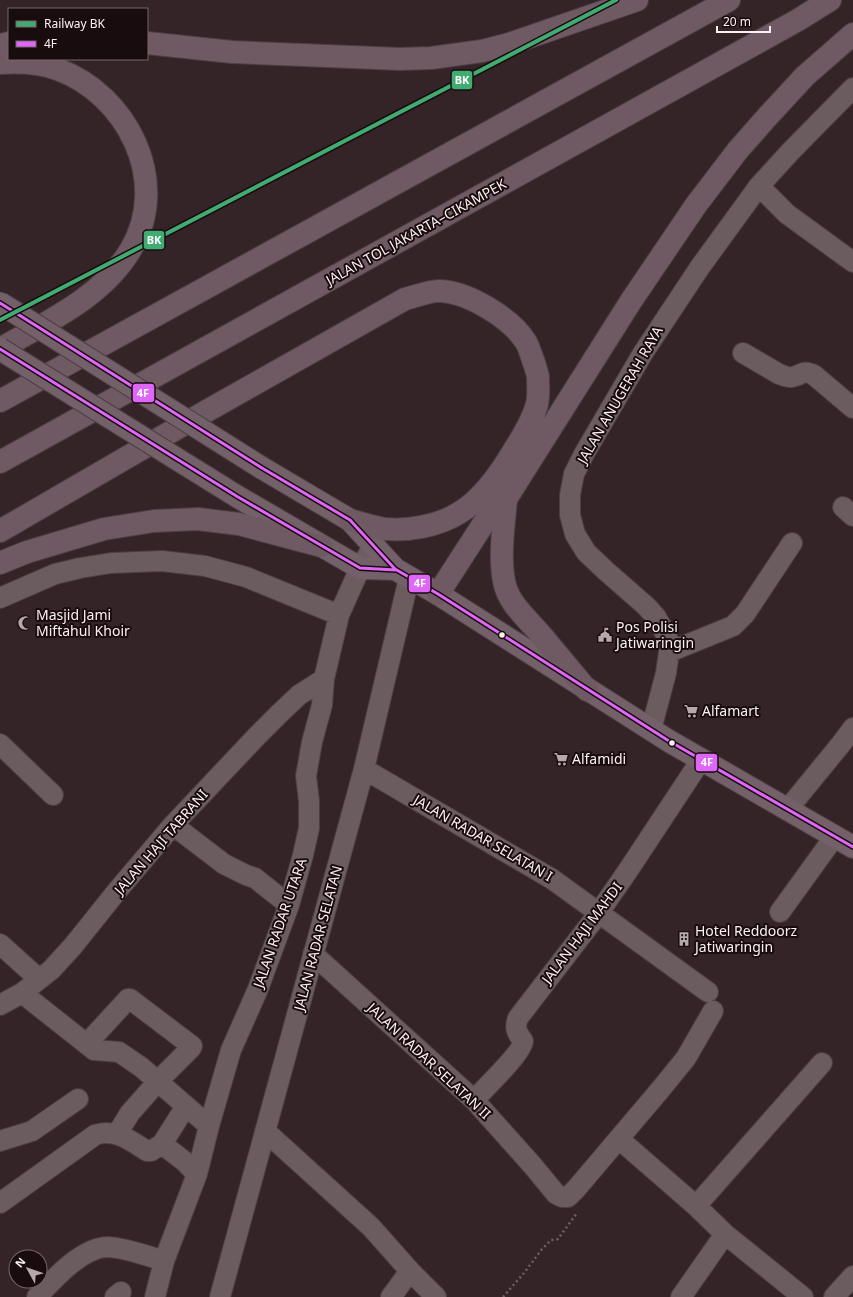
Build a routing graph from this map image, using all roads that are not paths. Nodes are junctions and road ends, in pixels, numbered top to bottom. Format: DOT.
graph roads {
  1 [pos="637,0"];
  2 [pos="729,0"];
  3 [pos="830,0"];
  4 [pos="853,34"];
  5 [pos="148,43"];
  6 [pos="0,63"];
  7 [pos="853,88"];
  8 [pos="759,186"];
  9 [pos="853,262"];
  10 [pos="0,303"];
  11 [pos="0,349"];
  12 [pos="743,353"];
  13 [pos="0,401"];
  14 [pos="853,408"];
  15 [pos="0,462"];
  16 [pos="506,498"];
  17 [pos="350,520"];
  18 [pos="0,531"];
  19 [pos="792,543"];
  20 [pos="374,545"];
  21 [pos="321,546"];
  22 [pos="0,563"];
  23 [pos="360,568"];
  24 [pos="402,574"];
  25 [pos="438,594"];
  26 [pos="0,598"];
  27 [pos="339,615"];
  28 [pos="669,652"];
  29 [pos="324,680"];
  30 [pos="587,690"];
  31 [pos="853,728"];
  32 [pos="651,730"];
  33 [pos="0,744"];
  34 [pos="701,760"];
  35 [pos="364,769"];
  36 [pos="53,795"];
  37 [pos="787,810"];
  38 [pos="173,825"];
  39 [pos="844,842"];
  40 [pos="289,905"];
  41 [pos="780,912"];
  42 [pos="597,915"];
  43 [pos="0,944"];
  44 [pos="313,954"];
  45 [pos="674,978"];
  46 [pos="39,979"];
  47 [pos="708,992"];
  48 [pos="22,993"];
  49 [pos="0,1005"];
  50 [pos="713,1011"];
  51 [pos="94,1050"];
  52 [pos="822,1063"];
  53 [pos="158,1082"];
  54 [pos="78,1099"];
  55 [pos="474,1100"];
  56 [pos="186,1106"];
  57 [pos="209,1126"];
  58 [pos="265,1131"];
  59 [pos="117,1134"];
  60 [pos="619,1139"];
  61 [pos="0,1141"];
  62 [pos="162,1144"];
  63 [pos="197,1174"];
  64 [pos="0,1203"];
  65 [pos="696,1206"];
  66 [pos="725,1234"];
  67 [pos="164,1261"];
  68 [pos="410,1271"];
  69 [pos="853,1276"];
  70 [pos="37,1297"];
  71 [pos="155,1297"];
  72 [pos="220,1297"];
  73 [pos="391,1297"];
  74 [pos="436,1297"];
  75 [pos="681,1297"];
  76 [pos="803,1297"];
  77 [pos="834,1297"];
  1 -- 5 [label="highway"];
  2 -- 13 [label="highway"];
  3 -- 15 [label="highway, JALAN TOL JAKARTA–CIKAMPEK"];
  4 -- 16 [label="highway"];
  6 -- 11 [label="highway"];
  7 -- 8 [label="street, JALAN ANUGERAH RAYA"];
  8 -- 9 [label="street"];
  8 -- 28 [label="street, JALAN ANUGERAH RAYA"];
  10 -- 17 [label="main road, bridge"];
  11 -- 21 [label="main road, bridge"];
  12 -- 14 [label="street"];
  16 -- 25 [label="highway"];
  16 -- 30 [label="highway"];
  17 -- 18 [label="highway"];
  17 -- 20 [label="main road"];
  19 -- 28 [label="street"];
  20 -- 23 [label="street, JALAN RADAR UTARA"];
  20 -- 24 [label="main road"];
  21 -- 22 [label="highway"];
  21 -- 23 [label="main road"];
  23 -- 24 [label="main road"];
  23 -- 27 [label="street, JALAN RADAR UTARA"];
  24 -- 25 [label="main road"];
  24 -- 35 [label="street, JALAN RADAR SELATAN"];
  25 -- 30 [label="main road"];
  26 -- 27 [label="street"];
  27 -- 29 [label="street, JALAN RADAR UTARA"];
  28 -- 32 [label="street, JALAN ANUGERAH RAYA"];
  29 -- 38 [label="street, JALAN HAJI TABRANI"];
  29 -- 40 [label="street, JALAN RADAR UTARA"];
  30 -- 32 [label="main road"];
  31 -- 37 [label="street"];
  32 -- 34 [label="main road"];
  33 -- 36 [label="street"];
  34 -- 37 [label="main road"];
  34 -- 42 [label="street, JALAN HAJI MAHDI"];
  35 -- 42 [label="street, JALAN RADAR SELATAN I"];
  35 -- 44 [label="street, JALAN RADAR SELATAN"];
  37 -- 39 [label="main road"];
  38 -- 40 [label="street"];
  38 -- 46 [label="street, JALAN HAJI TABRANI"];
  39 -- 41 [label="street"];
  40 -- 57 [label="street, JALAN RADAR UTARA"];
  42 -- 45 [label="street"];
  42 -- 47 [label="street"];
  42 -- 55 [label="street, JALAN HAJI MAHDI"];
  43 -- 46 [label="street"];
  44 -- 55 [label="street, JALAN RADAR SELATAN II"];
  44 -- 58 [label="street, JALAN RADAR SELATAN"];
  46 -- 48 [label="street, JALAN HAJI TABRANI"];
  48 -- 49 [label="street, JALAN HAJI TABRANI"];
  48 -- 51 [label="street"];
  50 -- 60 [label="street"];
  51 -- 53 [label="street"];
  51 -- 53 [label="street"];
  52 -- 65 [label="street"];
  53 -- 56 [label="street"];
  53 -- 59 [label="street"];
  54 -- 61 [label="street"];
  55 -- 60 [label="street, JALAN RADAR SELATAN II"];
  56 -- 57 [label="street"];
  56 -- 62 [label="street"];
  57 -- 63 [label="street, JALAN RADAR UTARA"];
  58 -- 68 [label="street"];
  58 -- 72 [label="street, JALAN RADAR SELATAN"];
  59 -- 62 [label="street"];
  59 -- 64 [label="street"];
  60 -- 65 [label="street"];
  62 -- 63 [label="street"];
  63 -- 67 [label="street, JALAN RADAR UTARA"];
  65 -- 66 [label="street"];
  66 -- 75 [label="street"];
  66 -- 76 [label="street"];
  67 -- 70 [label="street"];
  67 -- 71 [label="street, JALAN RADAR UTARA"];
  68 -- 73 [label="street"];
  68 -- 74 [label="street"];
  69 -- 77 [label="street"];
}
